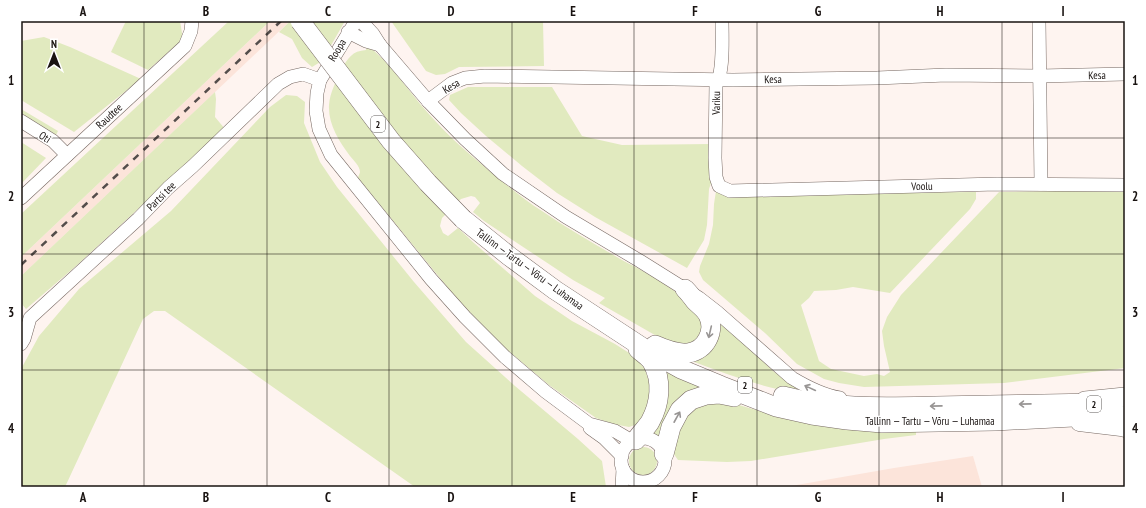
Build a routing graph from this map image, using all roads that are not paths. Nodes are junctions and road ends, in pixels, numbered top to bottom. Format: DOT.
graph roads {
  1 [pos="300,21"];
  2 [pos="356,21"];
  3 [pos="361,21"];
  4 [pos="722,21"];
  5 [pos="1039,21"];
  6 [pos="194,24"];
  7 [pos="348,32"];
  8 [pos="380,45"];
  9 [pos="1125,74"];
  10 [pos="1040,76"];
  11 [pos="320,80"];
  12 [pos="719,80"];
  13 [pos="428,101"];
  14 [pos="21,122"];
  15 [pos="67,155"];
  16 [pos="1041,184"];
  17 [pos="1125,185"];
  18 [pos="719,186"];
  19 [pos="21,198"];
  20 [pos="685,289"];
  21 [pos="612,326"];
  22 [pos="21,344"];
  23 [pos="1125,397"];
  24 [pos="1125,403"];
  25 [pos="1064,404"];
  26 [pos="776,407"];
  27 [pos="889,407"];
  28 [pos="1125,416"];
  29 [pos="995,421"];
  30 [pos="589,424"];
  31 [pos="1125,429"];
  32 [pos="634,440"];
  33 [pos="664,454"];
  34 [pos="622,462"];
  35 [pos="644,484"];
  36 [pos="622,487"];
  1 -- 21 [label="highway, Tallinn — Tartu — Võru — Luhamaa / 2, bridge"];
  2 -- 7 [label="street, Roopa"];
  3 -- 8 [label="street"];
  4 -- 12 [label="street, Variku"];
  5 -- 10 [label="street"];
  6 -- 15 [label="street, Raudtee"];
  7 -- 8 [label="street"];
  7 -- 11 [label="street, Roopa"];
  8 -- 13 [label="street"];
  9 -- 10 [label="street, Kesa"];
  10 -- 12 [label="street, Kesa"];
  10 -- 16 [label="street"];
  11 -- 22 [label="street, Partsi tee"];
  11 -- 30 [label="street"];
  12 -- 13 [label="street, Kesa"];
  12 -- 18 [label="street, Variku"];
  13 -- 20 [label="street"];
  14 -- 15 [label="street, Oti"];
  15 -- 19 [label="street, Raudtee"];
  16 -- 17 [label="street, Voolu"];
  16 -- 18 [label="street, Voolu"];
  20 -- 21 [label="highway, one-way"];
  27 -- 20 [label="street, one-way"];
  21 -- 26 [label="highway, Tallinn — Tartu — Võru — Luhamaa / 2"];
  21 -- 27 [label="highway, Tallinn — Tartu — Võru — Luhamaa / 2"];
  21 -- 32 [label="highway"];
  23 -- 25 [label="highway"];
  24 -- 25 [label="highway, Tallinn — Tartu — Võru — Luhamaa / 2"];
  25 -- 27 [label="highway, Tallinn — Tartu — Võru — Luhamaa / 2, one-way"];
  26 -- 29 [label="highway, Tallinn — Tartu — Võru — Luhamaa / 2"];
  33 -- 26 [label="highway, one-way"];
  28 -- 29 [label="highway, Tallinn — Tartu — Võru — Luhamaa / 2"];
  29 -- 31 [label="main road"];
  30 -- 32 [label="street"];
  30 -- 34 [label="street"];
  32 -- 33 [label="street"];
  32 -- 34 [label="street"];
  33 -- 35 [label="street"];
  34 -- 35 [label="street"];
  34 -- 36 [label="street"];
}
